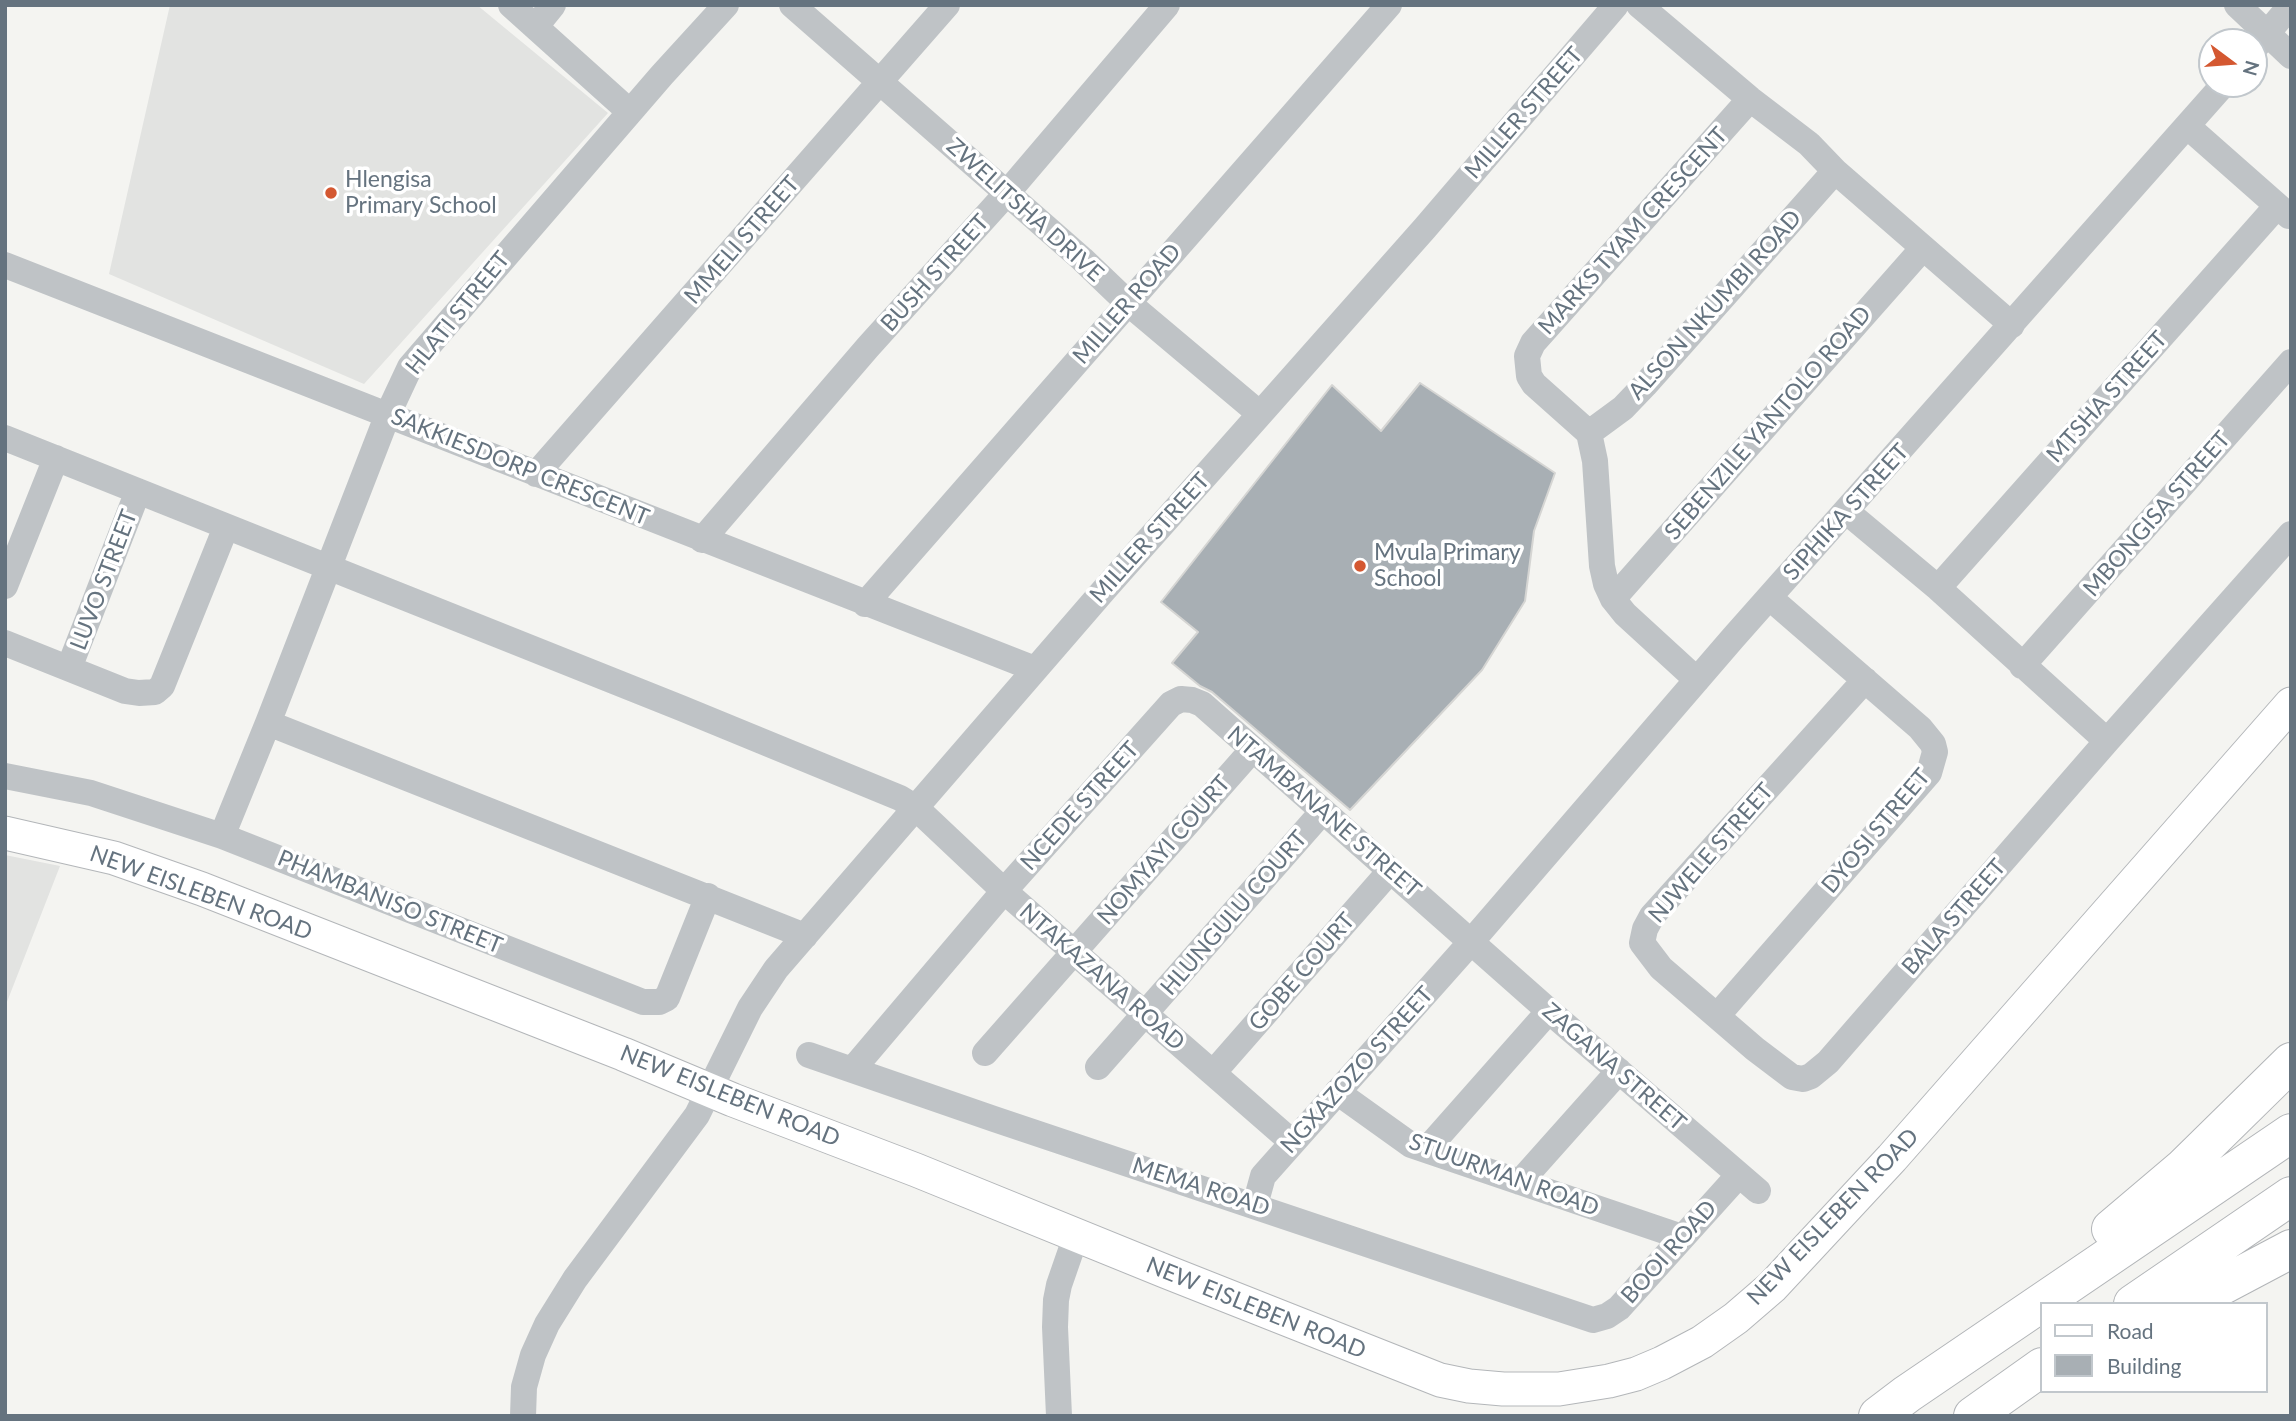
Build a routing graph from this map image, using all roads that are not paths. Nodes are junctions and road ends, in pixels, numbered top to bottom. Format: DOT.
graph roads {
  1 [pos="511,5"];
  2 [pos="553,5"];
  3 [pos="726,5"];
  4 [pos="792,5"];
  5 [pos="947,5"];
  6 [pos="1167,5"];
  7 [pos="1389,5"];
  8 [pos="1616,5"];
  9 [pos="1639,5"];
  10 [pos="2237,5"];
  11 [pos="2276,21"];
  12 [pos="536,26"];
  13 [pos="2291,56"];
  14 [pos="880,83"];
  15 [pos="2212,98"];
  16 [pos="1750,100"];
  17 [pos="630,112"];
  18 [pos="2187,126"];
  19 [pos="1835,170"];
  20 [pos="1007,194"];
  21 [pos="2284,211"];
  22 [pos="1923,248"];
  23 [pos="5,265"];
  24 [pos="1128,303"];
  25 [pos="2012,325"];
  26 [pos="2291,362"];
  27 [pos="388,414"];
  28 [pos="1260,414"];
  29 [pos="1589,433"];
  30 [pos="5,438"];
  31 [pos="56,458"];
  32 [pos="536,474"];
  33 [pos="138,491"];
  34 [pos="1846,512"];
  35 [pos="226,527"];
  36 [pos="2291,534"];
  37 [pos="702,540"];
  38 [pos="327,568"];
  39 [pos="5,586"];
  40 [pos="1938,588"];
  41 [pos="1770,597"];
  42 [pos="1613,599"];
  43 [pos="865,604"];
  44 [pos="5,643"];
  45 [pos="2022,666"];
  46 [pos="69,668"];
  47 [pos="1035,670"];
  48 [pos="1697,680"];
  49 [pos="1865,680"];
  50 [pos="1171,704"];
  51 [pos="2291,704"];
  52 [pos="268,723"];
  53 [pos="2107,741"];
  54 [pos="1253,749"];
  55 [pos="5,776"];
  56 [pos="916,808"];
  57 [pos="1323,811"];
  58 [pos="5,833"];
  59 [pos="222,836"];
  60 [pos="1390,871"];
  61 [pos="1004,891"];
  62 [pos="708,896"];
  63 [pos="805,936"];
  64 [pos="1471,942"];
  65 [pos="1075,951"];
  66 [pos="1549,1011"];
  67 [pos="1145,1014"];
  68 [pos="1717,1016"];
  69 [pos="985,1053"];
  70 [pos="809,1055"];
  71 [pos="2291,1062"];
  72 [pos="1098,1067"];
  73 [pos="853,1069"];
  74 [pos="1619,1071"];
  75 [pos="1213,1073"];
  76 [pos="1792,1077"];
  77 [pos="711,1091"];
  78 [pos="1337,1092"];
  79 [pos="2291,1133"];
  80 [pos="1292,1142"];
  81 [pos="1427,1149"];
  82 [pos="1520,1182"];
  83 [pos="1748,1183"];
  84 [pos="2291,1196"];
  85 [pos="1255,1205"];
  86 [pos="1076,1236"];
  87 [pos="1682,1237"];
  88 [pos="2291,1249"];
  89 [pos="2043,1302"];
  90 [pos="2136,1302"];
  91 [pos="2191,1302"];
  92 [pos="2040,1304"];
  93 [pos="1593,1320"];
  94 [pos="1955,1362"];
  95 [pos="2040,1368"];
  96 [pos="2050,1393"];
  97 [pos="523,1416"];
  98 [pos="1059,1416"];
  99 [pos="1878,1416"];
  100 [pos="1973,1416"];
  101 [pos="2017,1416"];
  1 -- 12 [label="street"];
  2 -- 12 [label="street"];
  3 -- 17 [label="street, HLATI STREET"];
  4 -- 14 [label="street, ZWELITSHA DRIVE"];
  5 -- 14 [label="street, MMELI STREET"];
  6 -- 20 [label="street, BUSH STREET"];
  7 -- 24 [label="street, MILLER ROAD"];
  8 -- 28 [label="street, MILLER STREET"];
  9 -- 16 [label="street"];
  10 -- 11 [label="street"];
  11 -- 13 [label="street"];
  12 -- 17 [label="street"];
  14 -- 20 [label="street, ZWELITSHA DRIVE"];
  14 -- 32 [label="street, MMELI STREET"];
  15 -- 18 [label="street, SIPHIKA STREET"];
  16 -- 19 [label="street"];
  16 -- 29 [label="street, MARKS TYAM CRESCENT"];
  17 -- 27 [label="street, HLATI STREET"];
  18 -- 21 [label="street"];
  18 -- 25 [label="street, SIPHIKA STREET"];
  19 -- 22 [label="street"];
  19 -- 29 [label="street, ALSON NKUMBI ROAD"];
  20 -- 24 [label="street, ZWELITSHA DRIVE"];
  20 -- 37 [label="street, BUSH STREET"];
  21 -- 40 [label="street, MTSHA STREET"];
  22 -- 25 [label="street"];
  22 -- 42 [label="street, SEBENZILE YANTOLO ROAD"];
  23 -- 27 [label="street, SAKKIESDORP CRESCENT"];
  24 -- 28 [label="street, ZWELITSHA DRIVE"];
  24 -- 43 [label="street, MILLER ROAD"];
  25 -- 34 [label="street, SIPHIKA STREET"];
  26 -- 45 [label="street, MBONGISA STREET"];
  27 -- 32 [label="street, SAKKIESDORP CRESCENT"];
  27 -- 38 [label="street, HLATI STREET"];
  28 -- 47 [label="street, MILLER STREET"];
  29 -- 42 [label="street"];
  30 -- 31 [label="street"];
  31 -- 33 [label="street"];
  31 -- 39 [label="street"];
  32 -- 37 [label="street, SAKKIESDORP CRESCENT"];
  33 -- 35 [label="street"];
  33 -- 46 [label="street, LUVO STREET"];
  34 -- 40 [label="street"];
  34 -- 41 [label="street, SIPHIKA STREET"];
  35 -- 38 [label="street"];
  35 -- 46 [label="street"];
  36 -- 53 [label="street, BALA STREET"];
  37 -- 43 [label="street, SAKKIESDORP CRESCENT"];
  38 -- 52 [label="street, HLATI STREET"];
  38 -- 56 [label="street"];
  40 -- 45 [label="street"];
  41 -- 48 [label="street, SIPHIKA STREET"];
  41 -- 49 [label="street, DYOSI STREET"];
  42 -- 48 [label="street"];
  43 -- 47 [label="street, SAKKIESDORP CRESCENT"];
  44 -- 46 [label="street"];
  45 -- 53 [label="street"];
  47 -- 56 [label="street, MILLER STREET"];
  48 -- 64 [label="street, SIPHIKA STREET"];
  49 -- 68 [label="street, DYOSI STREET"];
  49 -- 68 [label="street, NJWELE STREET"];
  50 -- 54 [label="street, NTAMBANANE STREET"];
  50 -- 61 [label="street, NCEDE STREET"];
  51 -- 86 [label="main road, NEW EISLEBEN ROAD"];
  52 -- 59 [label="street, HLATI STREET"];
  52 -- 62 [label="street"];
  53 -- 76 [label="street, BALA STREET"];
  54 -- 57 [label="street, NTAMBANANE STREET"];
  54 -- 65 [label="street, NOMYAYI COURT"];
  55 -- 59 [label="street, PHAMBANISO STREET"];
  56 -- 61 [label="street, NTAKAZANA ROAD"];
  56 -- 63 [label="street, MILLER STREET"];
  57 -- 60 [label="street, NTAMBANANE STREET"];
  57 -- 67 [label="street, HLUNGULU COURT"];
  58 -- 77 [label="main road, NEW EISLEBEN ROAD"];
  59 -- 62 [label="street, PHAMBANISO STREET"];
  60 -- 64 [label="street, NTAMBANANE STREET"];
  60 -- 75 [label="street, GOBE COURT"];
  61 -- 65 [label="street, NTAKAZANA ROAD"];
  61 -- 73 [label="street, NCEDE STREET"];
  62 -- 63 [label="street"];
  63 -- 77 [label="street, MILLER STREET"];
  64 -- 66 [label="street, ZAGANA STREET"];
  64 -- 78 [label="street, NGXAZOZO STREET"];
  65 -- 67 [label="street, NTAKAZANA ROAD"];
  65 -- 69 [label="street, NOMYAYI COURT"];
  66 -- 74 [label="street, ZAGANA STREET"];
  66 -- 81 [label="street"];
  67 -- 72 [label="street, HLUNGULU COURT"];
  67 -- 75 [label="street, NTAKAZANA ROAD"];
  68 -- 76 [label="street, NJWELE STREET"];
  70 -- 73 [label="street, MEMA ROAD"];
  71 -- 94 [label="highway"];
  73 -- 85 [label="street, MEMA ROAD"];
  74 -- 82 [label="street"];
  74 -- 83 [label="street, ZAGANA STREET"];
  75 -- 80 [label="street, NTAKAZANA ROAD"];
  77 -- 86 [label="main road, NEW EISLEBEN ROAD"];
  77 -- 97 [label="street, MILLER STREET"];
  78 -- 80 [label="street, NGXAZOZO STREET"];
  78 -- 81 [label="street, STUURMAN ROAD"];
  79 -- 89 [label="highway"];
  80 -- 85 [label="street, NGXAZOZO STREET"];
  81 -- 82 [label="street, STUURMAN ROAD"];
  82 -- 87 [label="street, STUURMAN ROAD"];
  83 -- 87 [label="street, BOOI ROAD"];
  84 -- 90 [label="highway"];
  85 -- 93 [label="street, MEMA ROAD"];
  86 -- 98 [label="street"];
  87 -- 93 [label="street, BOOI ROAD"];
  88 -- 91 [label="highway"];
  92 -- 94 [label="highway"];
  94 -- 99 [label="highway"];
  95 -- 100 [label="highway"];
  96 -- 101 [label="highway"];
}
